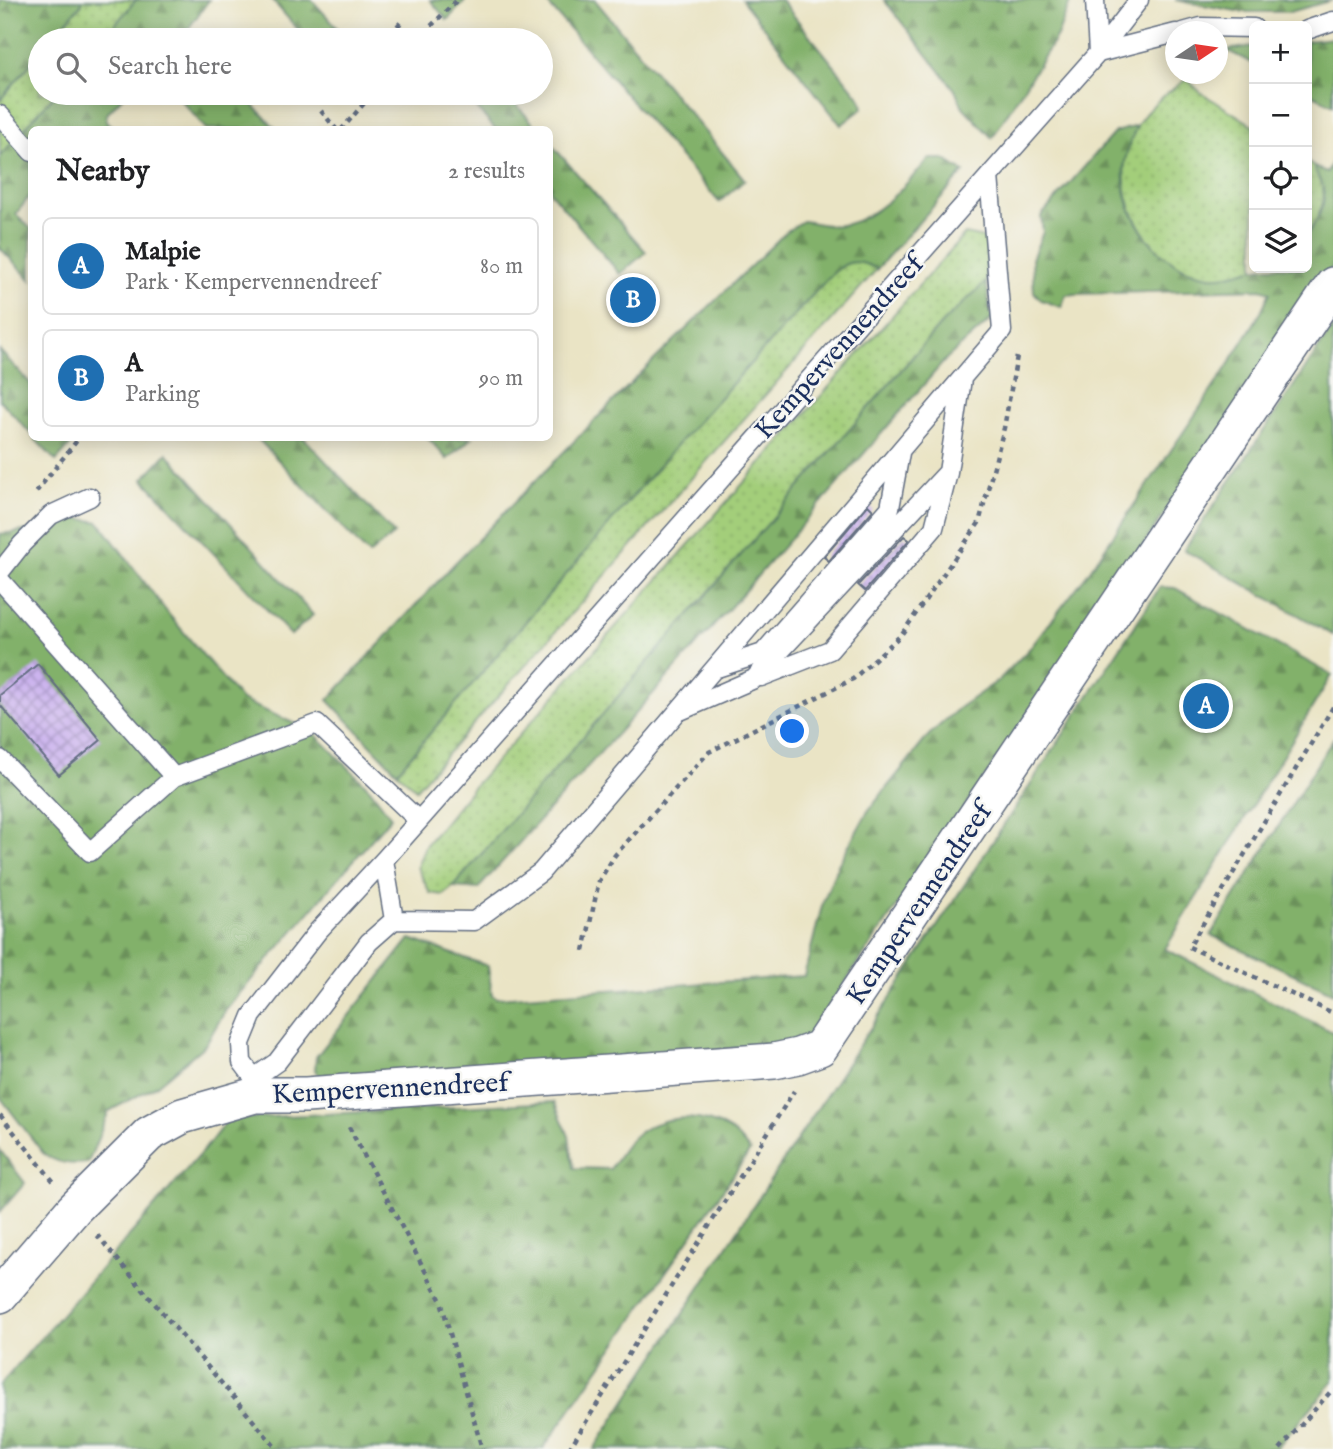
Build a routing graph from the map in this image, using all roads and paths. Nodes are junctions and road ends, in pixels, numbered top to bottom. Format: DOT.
graph roads {
  1 [pos="457,0"];
  2 [pos="1095,0"];
  3 [pos="1139,0"];
  4 [pos="1333,21"];
  5 [pos="397,23"];
  6 [pos="403,28"];
  7 [pos="429,28"];
  8 [pos="1228,28"];
  9 [pos="1249,28"];
  10 [pos="1312,28"];
  11 [pos="1165,36"];
  12 [pos="1098,53"];
  13 [pos="362,105"];
  14 [pos="321,111"];
  15 [pos="0,115"];
  16 [pos="335,126"];
  17 [pos="343,126"];
  18 [pos="28,147"];
  19 [pos="989,176"];
  20 [pos="1333,285"];
  21 [pos="962,378"];
  22 [pos="77,441"];
  23 [pos="901,450"];
  24 [pos="948,472"];
  25 [pos="90,497"];
  26 [pos="29,500"];
  27 [pos="0,572"];
  28 [pos="0,580"];
  29 [pos="714,669"];
  30 [pos="754,679"];
  31 [pos="1333,707"];
  32 [pos="676,713"];
  33 [pos="0,759"];
  34 [pos="174,777"];
  35 [pos="418,820"];
  36 [pos="384,860"];
  37 [pos="394,920"];
  38 [pos="1333,1013"];
  39 [pos="820,1048"];
  40 [pos="254,1086"];
  41 [pos="306,1095"];
  42 [pos="0,1115"];
  43 [pos="75,1209"];
  44 [pos="0,1295"];
  45 [pos="1333,1388"];
  46 [pos="277,1449"];
  47 [pos="482,1449"];
  48 [pos="569,1449"];
  49 [pos="1280,1449"];
  1 -- 7 [label="path"];
  2 -- 12 [label="lane"];
  3 -- 12 [label="lane, Kempervennendreef"];
  4 -- 10 [label="lane"];
  5 -- 6 [label="path"];
  8 -- 9 [label="lane"];
  11 -- 12 [label="lane"];
  12 -- 19 [label="lane, Kempervennendreef"];
  13 -- 17 [label="path"];
  14 -- 16 [label="path"];
  15 -- 18 [label="lane"];
  19 -- 21 [label="lane"];
  19 -- 35 [label="lane, Kempervennendreef"];
  20 -- 39 [label="street, Kempervennendreef"];
  21 -- 23 [label="lane"];
  21 -- 24 [label="lane"];
  22 -- 26 [label="path"];
  23 -- 29 [label="lane"];
  23 -- 29 [label="lane"];
  24 -- 30 [label="lane"];
  24 -- 30 [label="lane"];
  25 -- 27 [label="lane"];
  28 -- 34 [label="lane"];
  29 -- 32 [label="lane"];
  30 -- 32 [label="lane"];
  31 -- 38 [label="path"];
  32 -- 37 [label="lane"];
  33 -- 34 [label="lane"];
  34 -- 35 [label="lane"];
  35 -- 36 [label="lane, Kempervennendreef"];
  36 -- 37 [label="lane"];
  36 -- 40 [label="lane, Kempervennendreef"];
  37 -- 40 [label="lane"];
  39 -- 41 [label="street, Kempervennendreef"];
  39 -- 48 [label="path"];
  40 -- 41 [label="street, Kempervennendreef"];
  40 -- 43 [label="street, Kempervennendreef"];
  41 -- 47 [label="path"];
  42 -- 43 [label="path"];
  43 -- 44 [label="street, Kempervennendreef"];
  43 -- 46 [label="path"];
  45 -- 49 [label="path"];
}
